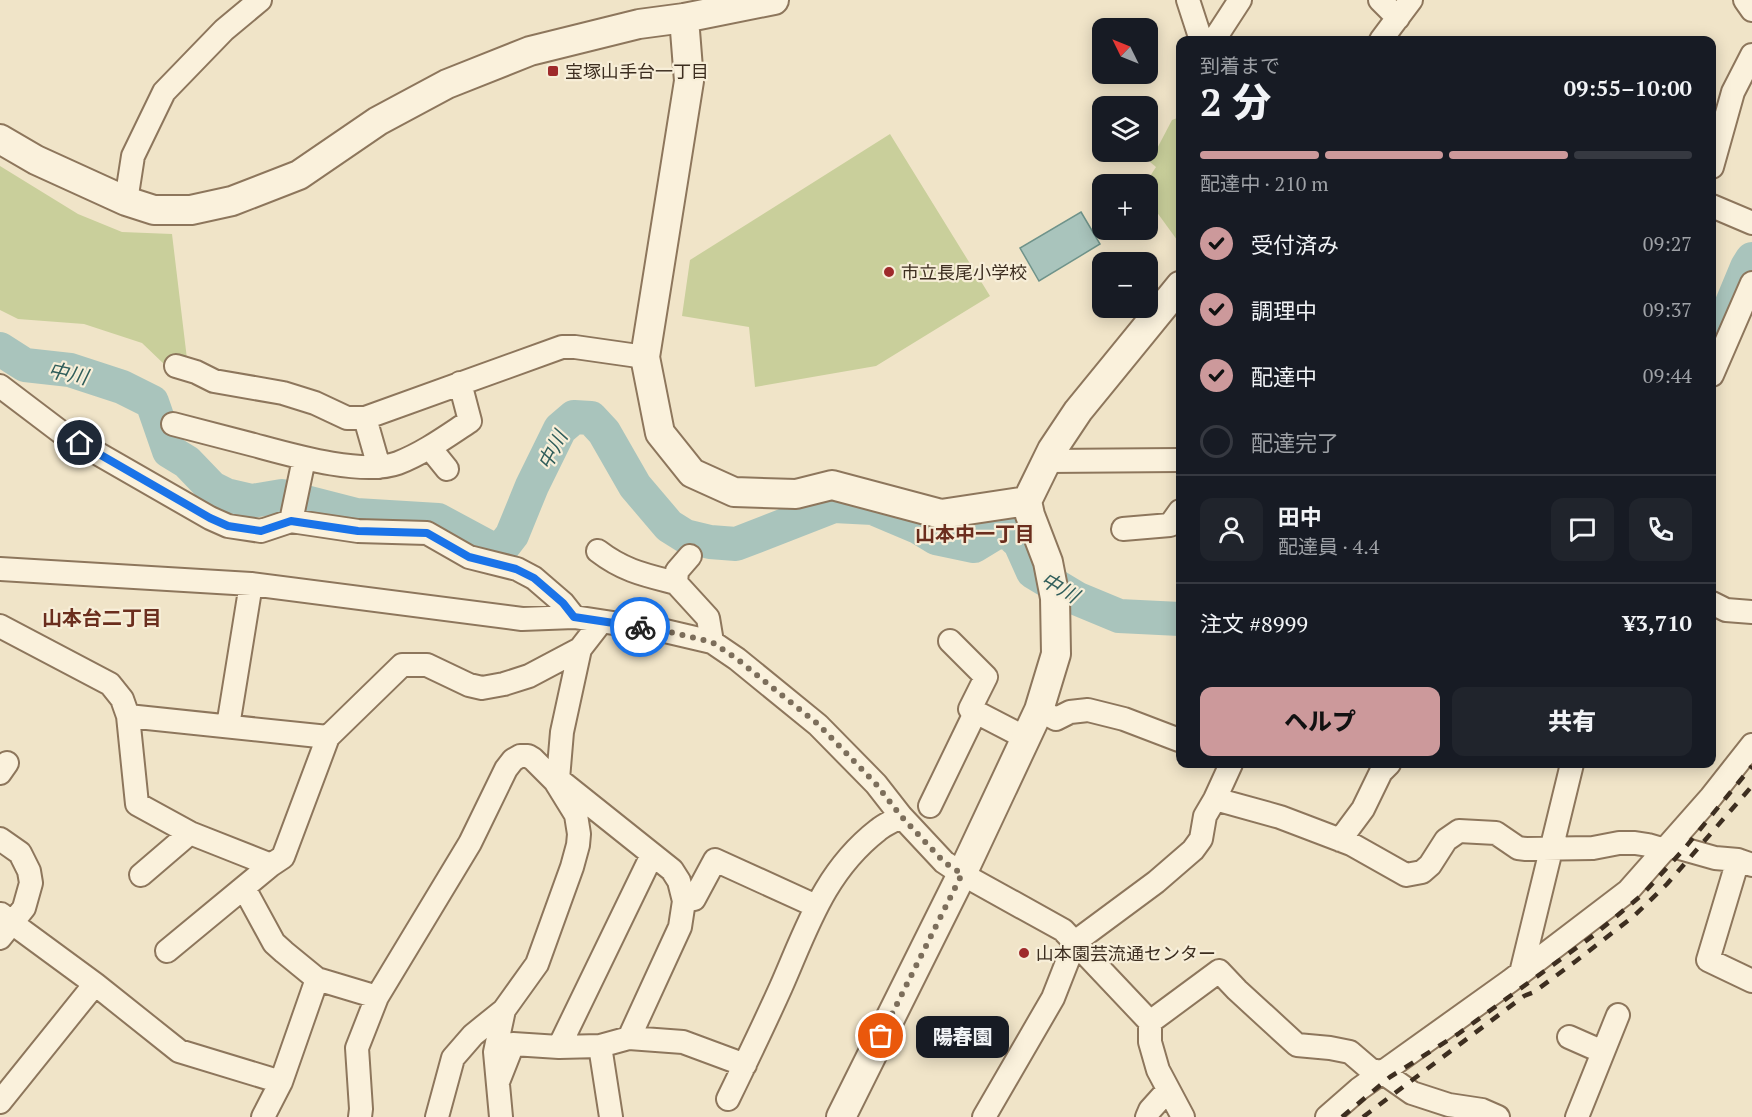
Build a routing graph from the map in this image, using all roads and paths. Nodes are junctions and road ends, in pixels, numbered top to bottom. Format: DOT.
graph roads {
  1 [pos="260,0"];
  2 [pos="774,0"];
  3 [pos="1188,0"];
  4 [pos="1240,0"];
  5 [pos="1380,0"];
  6 [pos="1745,0"];
  7 [pos="1404,9"];
  8 [pos="1752,10"];
  9 [pos="684,18"];
  10 [pos="1200,36"];
  11 [pos="1217,36"];
  12 [pos="1384,36"];
  13 [pos="1752,55"];
  14 [pos="0,139"];
  15 [pos="1716,152"];
  16 [pos="126,201"];
  17 [pos="1716,208"];
  18 [pos="1752,223"];
  19 [pos="1752,283"];
  20 [pos="1176,291"];
  21 [pos="645,357"];
  22 [pos="176,366"];
  23 [pos="1716,366"];
  24 [pos="460,383"];
  25 [pos="0,386"];
  26 [pos="365,418"];
  27 [pos="173,424"];
  28 [pos="430,448"];
  29 [pos="304,459"];
  30 [pos="1176,460"];
  31 [pos="1047,461"];
  32 [pos="379,467"];
  33 [pos="447,469"];
  34 [pos="1027,501"];
  35 [pos="1176,517"];
  36 [pos="291,521"];
  37 [pos="1123,529"];
  38 [pos="598,551"];
  39 [pos="690,556"];
  40 [pos="0,569"];
  41 [pos="676,583"];
  42 [pos="251,584"];
  43 [pos="1716,605"];
  44 [pos="1752,612"];
  45 [pos="574,617"];
  46 [pos="601,622"];
  47 [pos="0,626"];
  48 [pos="951,641"];
  49 [pos="712,642"];
  50 [pos="580,650"];
  51 [pos="1039,710"];
  52 [pos="975,713"];
  53 [pos="128,716"];
  54 [pos="228,726"];
  55 [pos="328,737"];
  56 [pos="1026,738"];
  57 [pos="1176,739"];
  58 [pos="1752,745"];
  59 [pos="1229,768"];
  60 [pos="1385,768"];
  61 [pos="1571,768"];
  62 [pos="556,780"];
  63 [pos="1215,799"];
  64 [pos="930,806"];
  65 [pos="901,816"];
  66 [pos="190,833"];
  67 [pos="0,839"];
  68 [pos="1340,840"];
  69 [pos="1550,848"];
  70 [pos="1667,848"];
  71 [pos="652,855"];
  72 [pos="1745,863"];
  73 [pos="271,865"];
  74 [pos="962,874"];
  75 [pos="141,875"];
  76 [pos="244,888"];
  77 [pos="684,901"];
  78 [pos="816,906"];
  79 [pos="4,925"];
  80 [pos="1075,942"];
  81 [pos="167,951"];
  82 [pos="1521,973"];
  83 [pos="317,979"];
  84 [pos="1752,981"];
  85 [pos="95,984"];
  86 [pos="377,998"];
  87 [pos="504,1010"];
  88 [pos="1618,1015"];
  89 [pos="1150,1022"];
  90 [pos="1569,1037"];
  91 [pos="629,1038"];
  92 [pos="600,1046"];
  93 [pos="559,1047"];
  94 [pos="1603,1052"];
  95 [pos="745,1065"];
  96 [pos="1382,1072"];
  97 [pos="281,1082"];
  98 [pos="498,1082"];
  99 [pos="1168,1090"];
  100 [pos="728,1099"];
  101 [pos="0,1102"];
  102 [pos="262,1117"];
  103 [pos="360,1117"];
  104 [pos="437,1117"];
  105 [pos="501,1117"];
  106 [pos="611,1117"];
  107 [pos="841,1117"];
  108 [pos="984,1117"];
  109 [pos="1147,1117"];
  110 [pos="1183,1117"];
  111 [pos="1327,1117"];
  112 [pos="1498,1117"];
  113 [pos="1577,1117"];
  1 -- 16 [label="street"];
  2 -- 9 [label="street"];
  3 -- 10 [label="street"];
  4 -- 11 [label="street"];
  5 -- 7 [label="street"];
  6 -- 8 [label="street"];
  7 -- 12 [label="street"];
  9 -- 16 [label="street"];
  9 -- 21 [label="street"];
  13 -- 15 [label="street"];
  14 -- 16 [label="street"];
  17 -- 18 [label="street"];
  19 -- 23 [label="street"];
  20 -- 31 [label="street"];
  21 -- 24 [label="street"];
  21 -- 34 [label="street"];
  22 -- 26 [label="street"];
  24 -- 26 [label="street"];
  24 -- 28 [label="street"];
  25 -- 36 [label="street"];
  26 -- 32 [label="street"];
  27 -- 29 [label="street"];
  28 -- 32 [label="street"];
  28 -- 33 [label="street"];
  29 -- 32 [label="street"];
  29 -- 36 [label="street"];
  30 -- 31 [label="street"];
  31 -- 34 [label="street"];
  34 -- 51 [label="street"];
  35 -- 37 [label="street"];
  36 -- 45 [label="street"];
  38 -- 41 [label="street"];
  39 -- 41 [label="street"];
  40 -- 42 [label="street"];
  41 -- 49 [label="street"];
  42 -- 45 [label="street"];
  42 -- 54 [label="street"];
  43 -- 44 [label="street"];
  45 -- 46 [label="street"];
  46 -- 49 [label="street"];
  46 -- 50 [label="street"];
  47 -- 53 [label="street"];
  48 -- 52 [label="street"];
  49 -- 65 [label="street"];
  50 -- 55 [label="street"];
  50 -- 62 [label="street"];
  51 -- 56 [label="street"];
  51 -- 57 [label="street"];
  52 -- 56 [label="street"];
  52 -- 64 [label="street"];
  53 -- 54 [label="street"];
  53 -- 66 [label="street"];
  54 -- 55 [label="street"];
  55 -- 73 [label="street"];
  56 -- 74 [label="street"];
  58 -- 70 [label="street"];
  59 -- 63 [label="street"];
  60 -- 68 [label="street"];
  61 -- 69 [label="street"];
  62 -- 71 [label="street"];
  62 -- 86 [label="street"];
  62 -- 87 [label="street"];
  63 -- 68 [label="street"];
  63 -- 80 [label="street"];
  65 -- 74 [label="street"];
  65 -- 78 [label="street"];
  66 -- 73 [label="street"];
  66 -- 75 [label="street"];
  67 -- 79 [label="street"];
  68 -- 69 [label="street"];
  69 -- 70 [label="street"];
  69 -- 82 [label="street"];
  70 -- 72 [label="street"];
  70 -- 82 [label="street"];
  71 -- 77 [label="street"];
  71 -- 93 [label="street"];
  72 -- 84 [label="street"];
  73 -- 76 [label="street"];
  74 -- 80 [label="street"];
  74 -- 107 [label="street"];
  76 -- 81 [label="street"];
  76 -- 83 [label="street"];
  77 -- 78 [label="street"];
  77 -- 91 [label="street"];
  78 -- 95 [label="street"];
  79 -- 85 [label="street"];
  80 -- 89 [label="street"];
  80 -- 108 [label="street"];
  82 -- 96 [label="street"];
  83 -- 86 [label="street"];
  83 -- 97 [label="street"];
  85 -- 97 [label="street"];
  85 -- 101 [label="street"];
  86 -- 103 [label="street"];
  87 -- 98 [label="street"];
  87 -- 104 [label="street"];
  88 -- 94 [label="street"];
  89 -- 96 [label="street"];
  89 -- 99 [label="street"];
  90 -- 94 [label="street"];
  91 -- 92 [label="street"];
  91 -- 95 [label="street"];
  92 -- 93 [label="street"];
  92 -- 106 [label="street"];
  93 -- 98 [label="street"];
  94 -- 113 [label="street"];
  95 -- 100 [label="street"];
  96 -- 111 [label="street"];
  96 -- 112 [label="street"];
  97 -- 102 [label="street"];
  98 -- 105 [label="street"];
  99 -- 109 [label="street"];
  99 -- 110 [label="street"];
}
